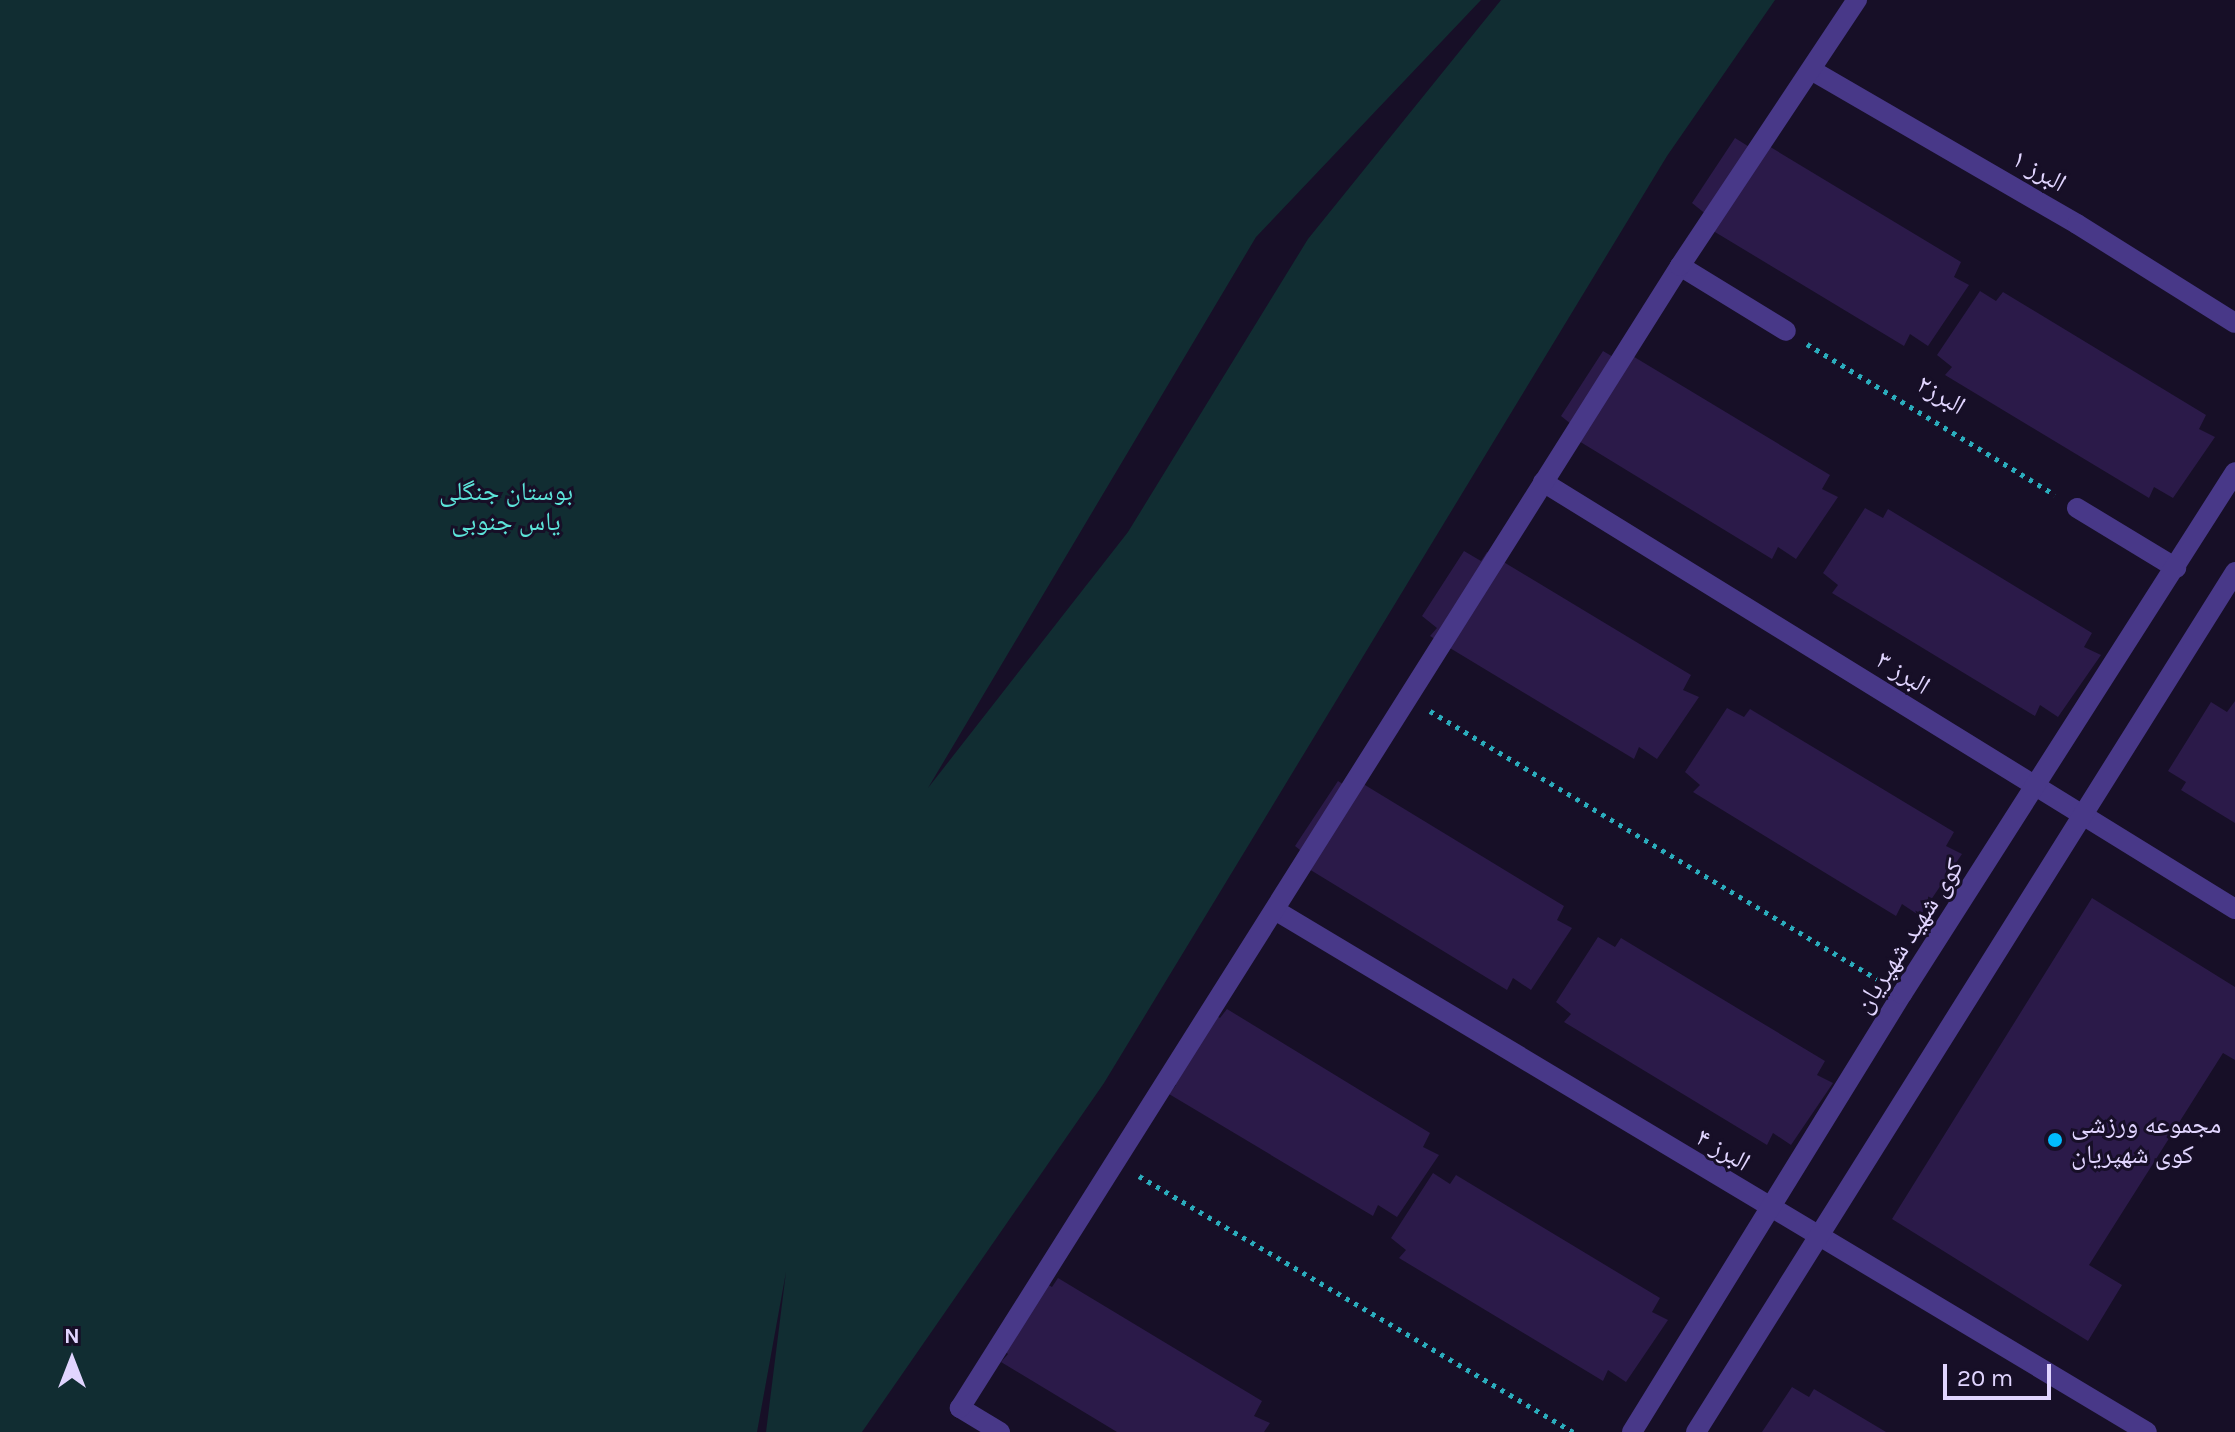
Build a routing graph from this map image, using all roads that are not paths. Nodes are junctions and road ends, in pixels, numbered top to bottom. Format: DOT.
graph roads {
  1 [pos="1857,0"];
  2 [pos="1813,71"];
  3 [pos="1680,266"];
  4 [pos="2235,323"];
  5 [pos="1786,331"];
  6 [pos="2235,472"];
  7 [pos="1543,482"];
  8 [pos="2077,508"];
  9 [pos="2176,568"];
  10 [pos="2235,572"];
  11 [pos="2228,599"];
  12 [pos="2037,786"];
  13 [pos="2080,813"];
  14 [pos="2235,909"];
  15 [pos="1275,910"];
  16 [pos="1769,1208"];
  17 [pos="1816,1235"];
  18 [pos="1000,1432"];
  19 [pos="1632,1432"];
  20 [pos="1696,1432"];
  21 [pos="2147,1432"];
  1 -- 2 [label="street"];
  2 -- 3 [label="street"];
  2 -- 4 [label="street, البرز ۱"];
  3 -- 5 [label="street"];
  3 -- 7 [label="street"];
  6 -- 9 [label="street, کوی شهید شهپریان"];
  7 -- 12 [label="street, البرز ۳"];
  7 -- 15 [label="street"];
  8 -- 9 [label="street"];
  9 -- 12 [label="street, کوی شهید شهپریان"];
  10 -- 11 [label="street"];
  11 -- 13 [label="street"];
  12 -- 13 [label="street, البرز ۳"];
  12 -- 16 [label="street, کوی شهید شهپریان"];
  13 -- 14 [label="street, البرز ۳"];
  13 -- 17 [label="street"];
  15 -- 16 [label="street, البرز ۴"];
  15 -- 18 [label="street"];
  16 -- 17 [label="street, البرز ۴"];
  16 -- 19 [label="street, کوی شهید شهپریان"];
  17 -- 20 [label="street"];
  17 -- 21 [label="street, البرز ۴"];
}
